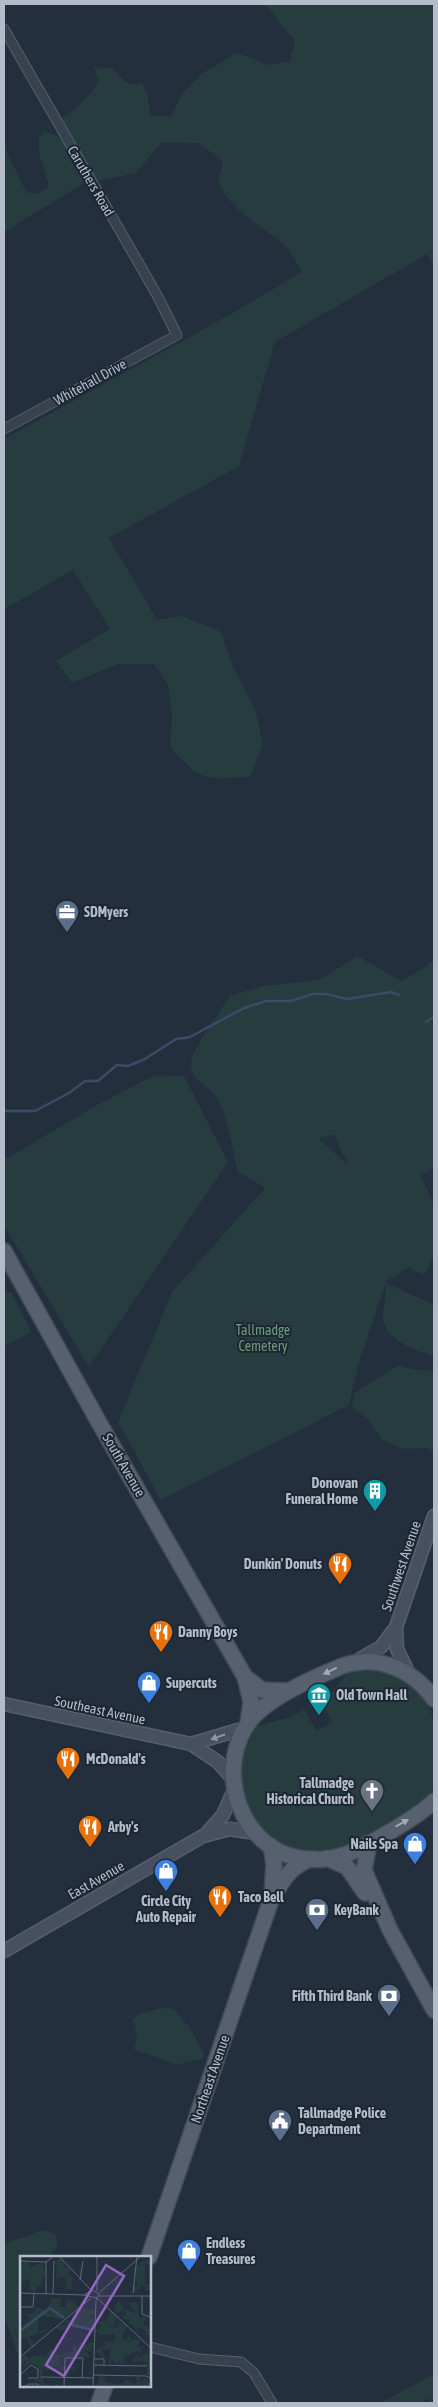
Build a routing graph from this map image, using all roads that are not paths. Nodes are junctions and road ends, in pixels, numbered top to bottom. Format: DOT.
graph roads {
  1 [pos="4,29"];
  2 [pos="177,335"];
  3 [pos="4,429"];
  4 [pos="4,1251"];
  5 [pos="434,1516"];
  6 [pos="396,1627"];
  7 [pos="355,1662"];
  8 [pos="409,1674"];
  9 [pos="245,1677"];
  10 [pos="429,1688"];
  11 [pos="291,1691"];
  12 [pos="434,1699"];
  13 [pos="4,1704"];
  14 [pos="247,1726"];
  15 [pos="191,1744"];
  16 [pos="234,1784"];
  17 [pos="431,1806"];
  18 [pos="255,1833"];
  19 [pos="203,1836"];
  20 [pos="369,1843"];
  21 [pos="271,1846"];
  22 [pos="327,1858"];
  23 [pos="310,1859"];
  24 [pos="271,1900"];
  25 [pos="378,1906"];
  26 [pos="4,1951"];
  27 [pos="434,2010"];
  28 [pos="149,2256"];
  29 [pos="151,2347"];
  30 [pos="105,2387"];
  31 [pos="99,2403"];
  32 [pos="272,2403"];
  1 -- 2 [label="street, Caruthers Road"];
  2 -- 3 [label="street, Whitehall Drive"];
  4 -- 9 [label="main road, South Avenue"];
  5 -- 6 [label="street, Southwest Avenue"];
  6 -- 7 [label="street, Southwest Avenue"];
  6 -- 8 [label="street, Southwest Avenue"];
  7 -- 8 [label="main road"];
  7 -- 11 [label="main road, one-way"];
  8 -- 10 [label="main road"];
  9 -- 11 [label="main road, South Avenue"];
  9 -- 14 [label="main road, South Avenue"];
  10 -- 12 [label="main road"];
  11 -- 14 [label="main road"];
  13 -- 15 [label="street, Southeast Avenue"];
  14 -- 15 [label="street, Southeast Avenue, one-way"];
  14 -- 16 [label="main road"];
  15 -- 16 [label="street, Southeast Avenue"];
  16 -- 18 [label="main road"];
  16 -- 19 [label="street, East Avenue"];
  20 -- 17 [label="main road, one-way"];
  18 -- 19 [label="street, East Avenue"];
  18 -- 21 [label="main road"];
  19 -- 26 [label="street, East Avenue"];
  20 -- 22 [label="main road"];
  20 -- 25 [label="main road"];
  21 -- 23 [label="main road"];
  21 -- 24 [label="main road, Northeast Avenue"];
  22 -- 23 [label="main road"];
  22 -- 25 [label="main road"];
  23 -- 24 [label="main road, Northeast Avenue"];
  24 -- 28 [label="main road, Northeast Avenue"];
  25 -- 27 [label="main road"];
  29 -- 32 [label="street"];
  30 -- 31 [label="main road"];
}
